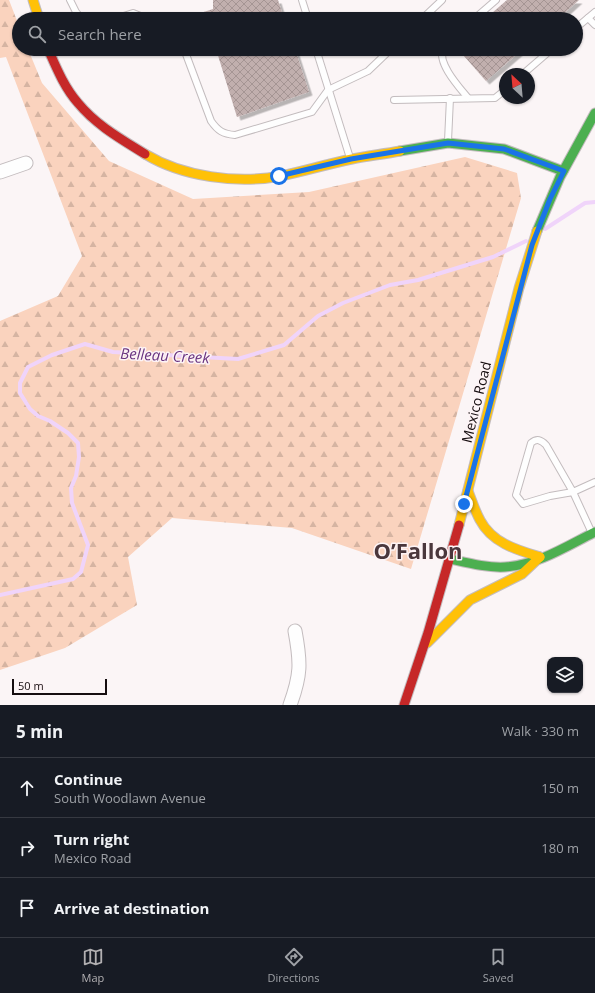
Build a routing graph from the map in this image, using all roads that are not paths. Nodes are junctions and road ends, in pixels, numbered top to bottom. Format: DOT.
graph roads {
  1 [pos="33,0"];
  2 [pos="70,0"];
  3 [pos="302,0"];
  4 [pos="442,0"];
  5 [pos="496,0"];
  6 [pos="37,12"];
  7 [pos="76,12"];
  8 [pos="306,12"];
  9 [pos="429,12"];
  10 [pos="482,12"];
  11 [pos="595,12"];
  12 [pos="588,18"];
  13 [pos="583,22"];
  14 [pos="595,25"];
  15 [pos="51,56"];
  16 [pos="187,56"];
  17 [pos="318,56"];
  18 [pos="384,56"];
  19 [pos="442,56"];
  20 [pos="544,56"];
  21 [pos="530,68"];
  22 [pos="328,90"];
  23 [pos="499,95"];
  24 [pos="450,98"];
  25 [pos="468,98"];
  26 [pos="394,100"];
  27 [pos="595,113"];
  28 [pos="448,143"];
  29 [pos="351,159"];
  30 [pos="26,163"];
  31 [pos="564,171"];
  32 [pos="0,172"];
  33 [pos="595,482"];
  34 [pos="468,491"];
  35 [pos="573,492"];
  36 [pos="594,533"];
  37 [pos="540,557"];
  38 [pos="450,559"];
  39 [pos="295,631"];
  40 [pos="424,646"];
  41 [pos="290,705"];
  42 [pos="404,705"];
  1 -- 6 [label="main road"];
  2 -- 7 [label="lane"];
  3 -- 8 [label="lane"];
  4 -- 9 [label="lane"];
  5 -- 10 [label="lane"];
  11 -- 12 [label="lane"];
  12 -- 13 [label="lane"];
  12 -- 14 [label="lane"];
  15 -- 29 [label="main road"];
  16 -- 22 [label="lane"];
  17 -- 22 [label="lane"];
  18 -- 22 [label="lane"];
  19 -- 25 [label="lane"];
  20 -- 21 [label="lane"];
  22 -- 29 [label="lane"];
  23 -- 25 [label="lane"];
  24 -- 25 [label="lane"];
  24 -- 26 [label="lane"];
  24 -- 28 [label="lane"];
  27 -- 31 [label="main road, Mexico Road"];
  28 -- 29 [label="main road"];
  28 -- 31 [label="main road"];
  30 -- 32 [label="street"];
  31 -- 34 [label="main road, Mexico Road"];
  33 -- 35 [label="lane"];
  34 -- 37 [label="main road"];
  34 -- 38 [label="main road, Mexico Road"];
  35 -- 35 [label="lane"];
  35 -- 36 [label="lane"];
  36 -- 37 [label="main road"];
  37 -- 38 [label="main road"];
  37 -- 40 [label="main road"];
  38 -- 40 [label="main road, Mexico Road"];
  39 -- 41 [label="street"];
  40 -- 42 [label="main road, Mexico Road"];
}
